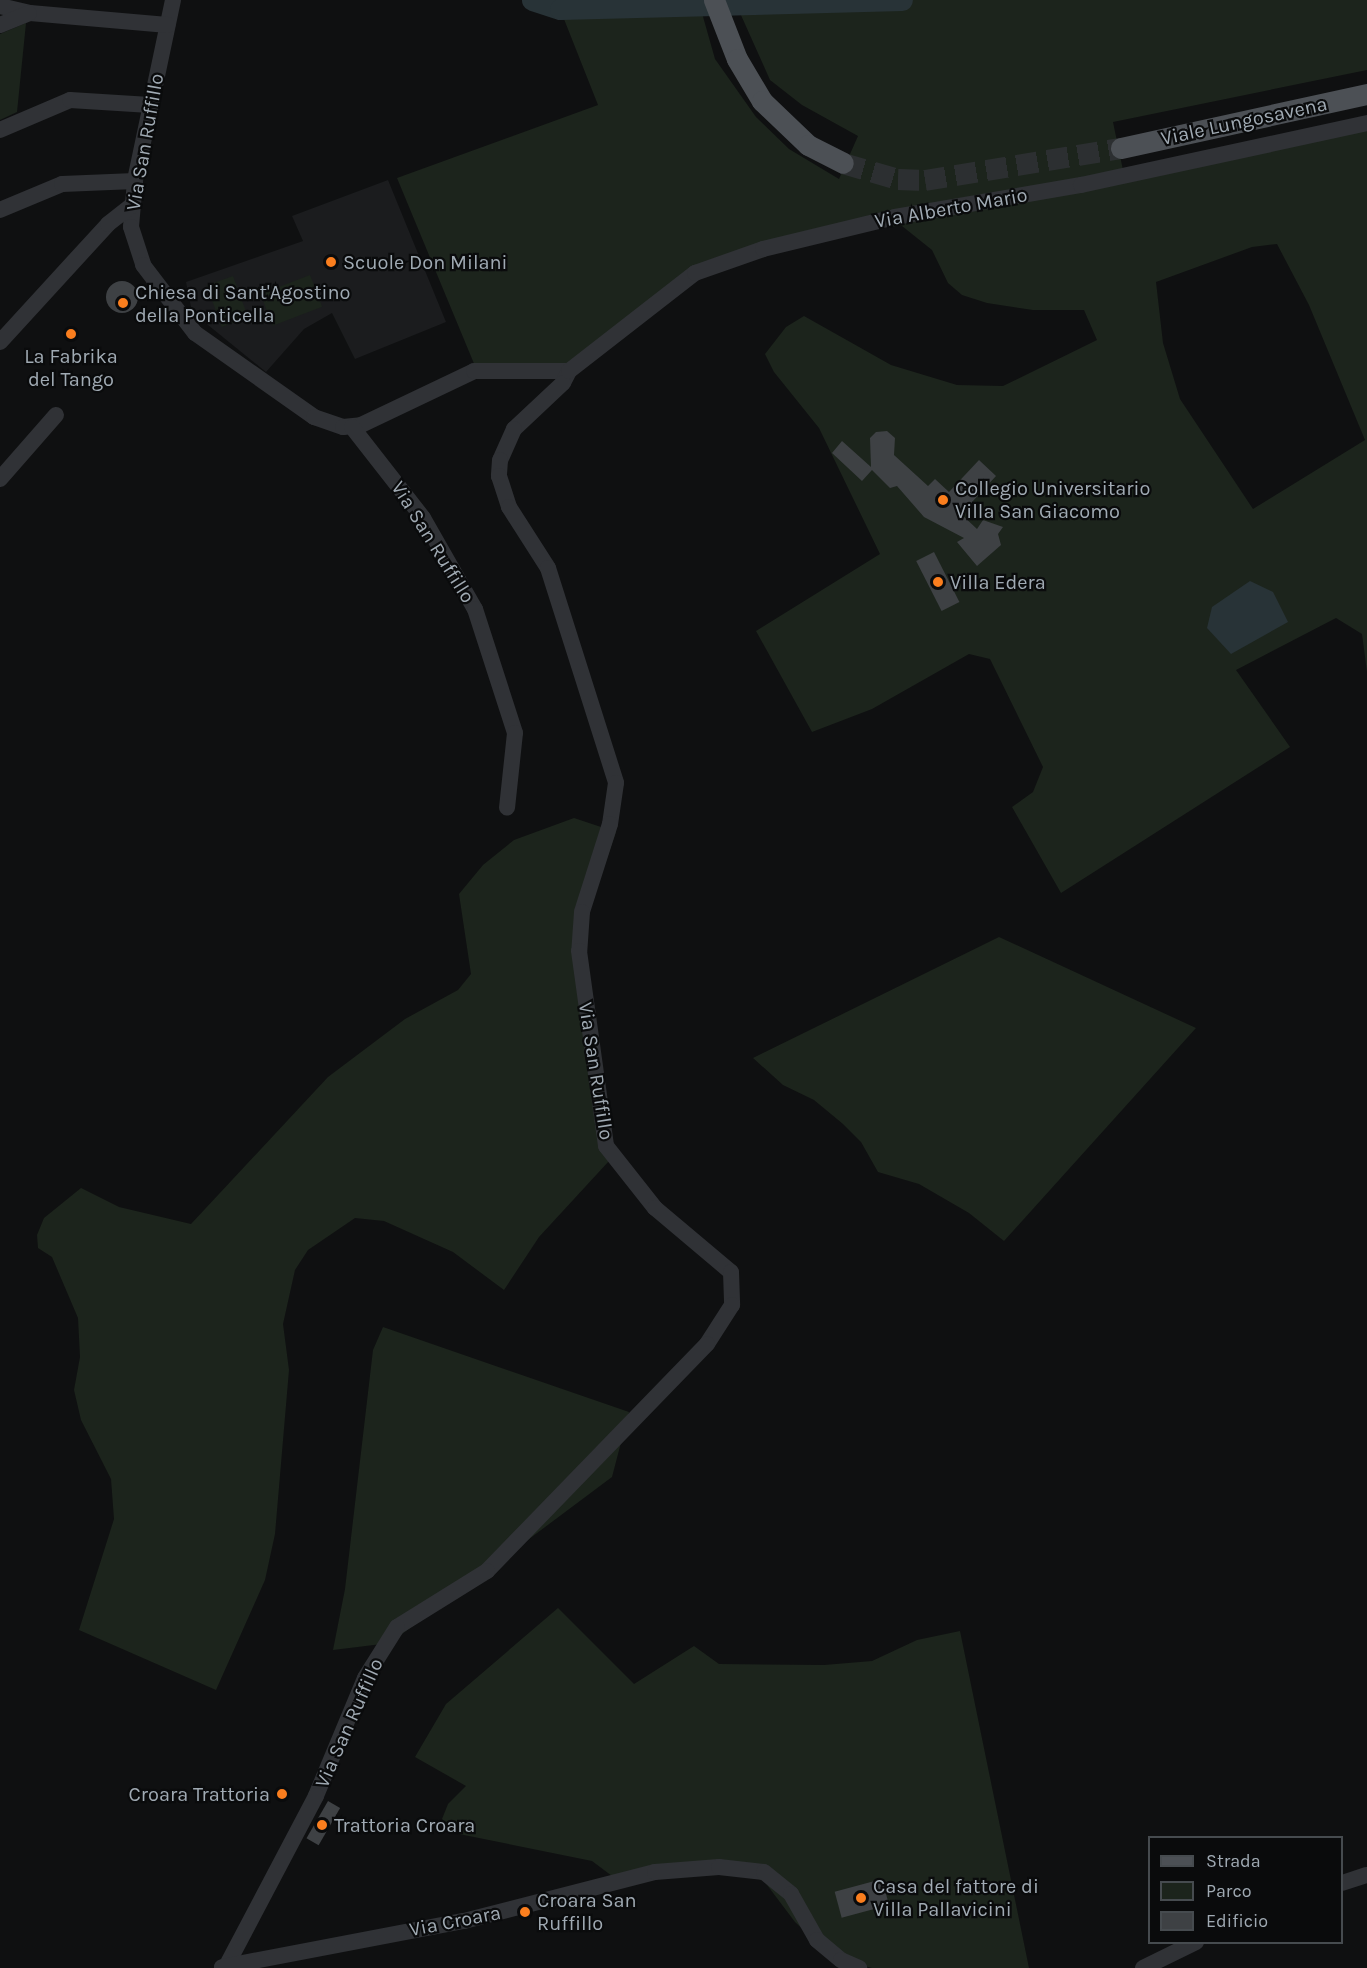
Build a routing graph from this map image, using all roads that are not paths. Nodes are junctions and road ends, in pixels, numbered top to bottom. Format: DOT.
graph roads {
  1 [pos="173,0"];
  2 [pos="714,0"];
  3 [pos="0,6"];
  4 [pos="30,13"];
  5 [pos="0,25"];
  6 [pos="167,25"];
  7 [pos="1367,94"];
  8 [pos="150,105"];
  9 [pos="1367,123"];
  10 [pos="0,130"];
  11 [pos="1121,148"];
  12 [pos="843,164"];
  13 [pos="135,181"];
  14 [pos="131,206"];
  15 [pos="0,210"];
  16 [pos="131,227"];
  17 [pos="89,244"];
  18 [pos="0,342"];
  19 [pos="569,370"];
  20 [pos="56,415"];
  21 [pos="351,427"];
  22 [pos="0,479"];
  23 [pos="507,808"];
  24 [pos="1367,1875"];
  25 [pos="1343,1882"];
  26 [pos="1192,1944"];
  27 [pos="225,1966"];
  28 [pos="859,1968"];
  29 [pos="1143,1968"];
  1 -- 6 [label="street, Via San Ruffillo"];
  2 -- 12 [label="main road"];
  3 -- 4 [label="street"];
  4 -- 5 [label="street"];
  4 -- 6 [label="street"];
  6 -- 8 [label="street, Via San Ruffillo"];
  7 -- 11 [label="main road, Viale Lungosavena"];
  8 -- 10 [label="street"];
  8 -- 13 [label="street, Via San Ruffillo"];
  9 -- 19 [label="street, Via Alberto Mario"];
  13 -- 14 [label="street, Via San Ruffillo"];
  13 -- 15 [label="street"];
  14 -- 16 [label="street, Via San Ruffillo"];
  14 -- 17 [label="street"];
  16 -- 17 [label="street"];
  16 -- 21 [label="street, Via San Ruffillo"];
  17 -- 18 [label="street"];
  19 -- 21 [label="street"];
  19 -- 27 [label="street, Via San Ruffillo"];
  20 -- 22 [label="street"];
  21 -- 23 [label="street, Via San Ruffillo"];
  24 -- 25 [label="street"];
  26 -- 29 [label="street"];
  27 -- 28 [label="street, Via Croara"];
}
